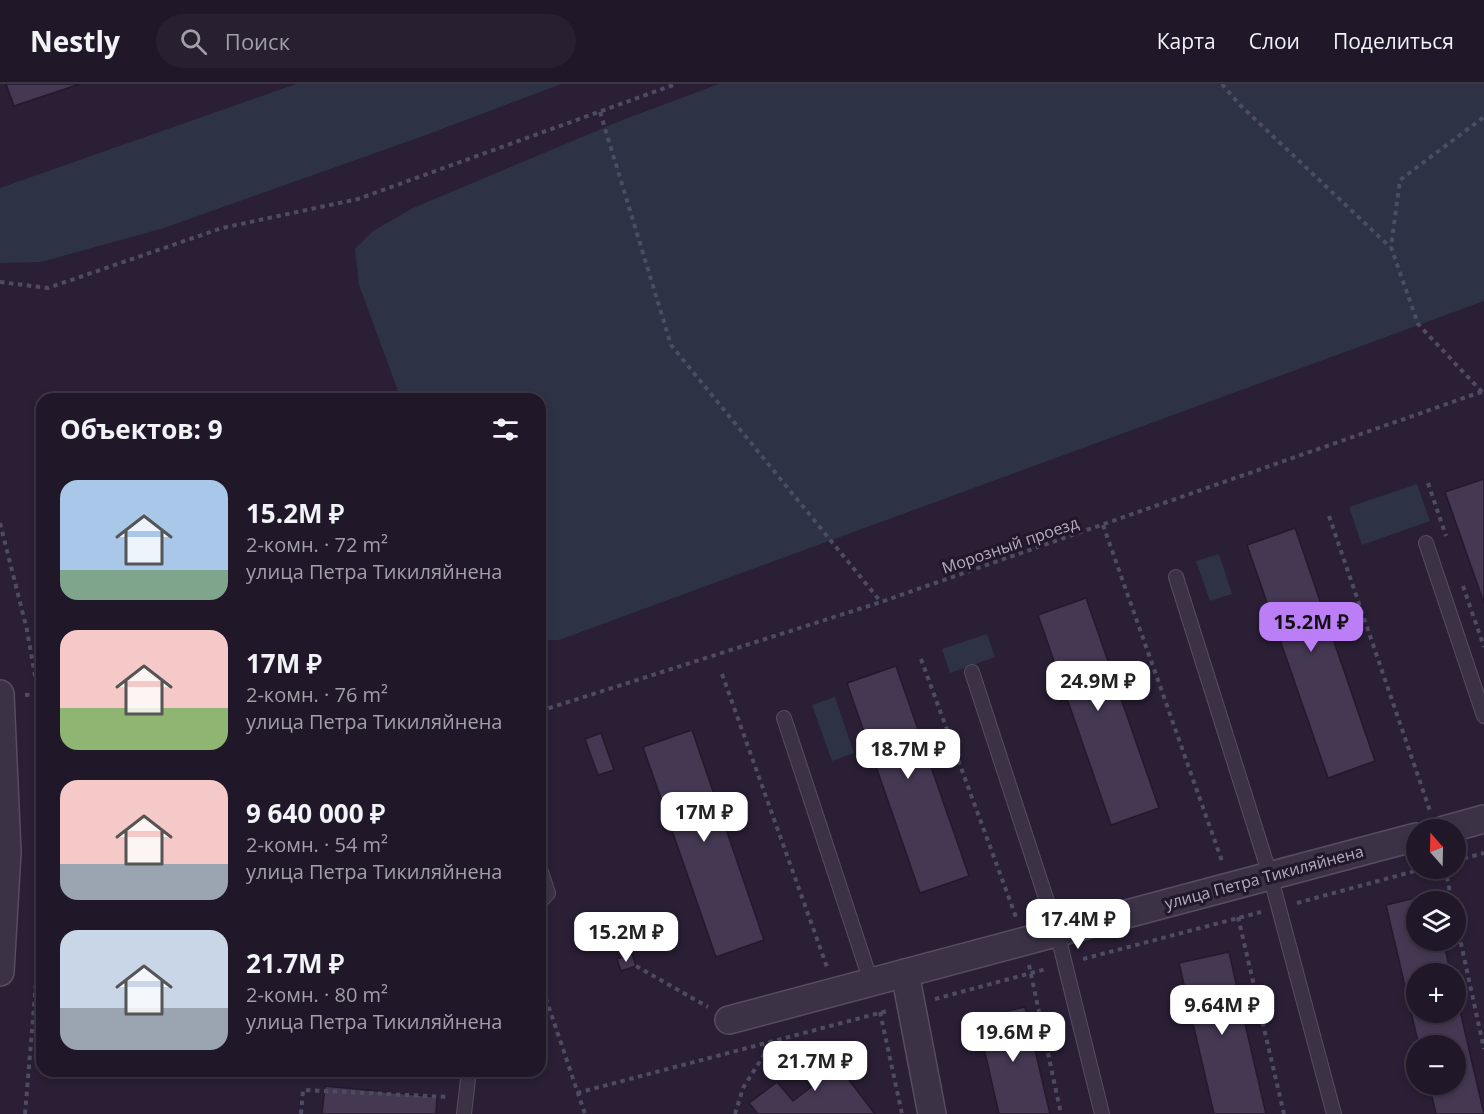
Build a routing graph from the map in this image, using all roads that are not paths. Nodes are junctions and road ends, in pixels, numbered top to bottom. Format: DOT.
graph roads {
  1 [pos="1426,543"];
  2 [pos="1176,576"];
  3 [pos="972,672"];
  4 [pos="0,694"];
  5 [pos="1484,716"];
  6 [pos="784,718"];
  7 [pos="1484,819"];
  8 [pos="1466,822"];
  9 [pos="1406,835"];
  10 [pos="1270,876"];
  11 [pos="1057,932"];
  12 [pos="0,972"];
  13 [pos="905,972"];
  14 [pos="871,982"];
  15 [pos="729,1020"];
  16 [pos="468,1077"];
  17 [pos="464,1114"];
  18 [pos="932,1114"];
  19 [pos="1102,1114"];
  20 [pos="1334,1114"];
  1 -- 5 [label="lane"];
  2 -- 10 [label="lane"];
  3 -- 11 [label="lane"];
  4 -- 12 [label="street"];
  6 -- 14 [label="lane"];
  7 -- 8 [label="street, улица Петра Тикиляйнена"];
  9 -- 10 [label="street, улица Петра Тикиляйнена"];
  10 -- 11 [label="street, улица Петра Тикиляйнена"];
  10 -- 20 [label="lane"];
  11 -- 13 [label="street, улица Петра Тикиляйнена"];
  11 -- 19 [label="lane"];
  13 -- 14 [label="street, улица Петра Тикиляйнена"];
  13 -- 18 [label="street"];
  14 -- 15 [label="street, улица Петра Тикиляйнена"];
  16 -- 17 [label="lane"];
}
